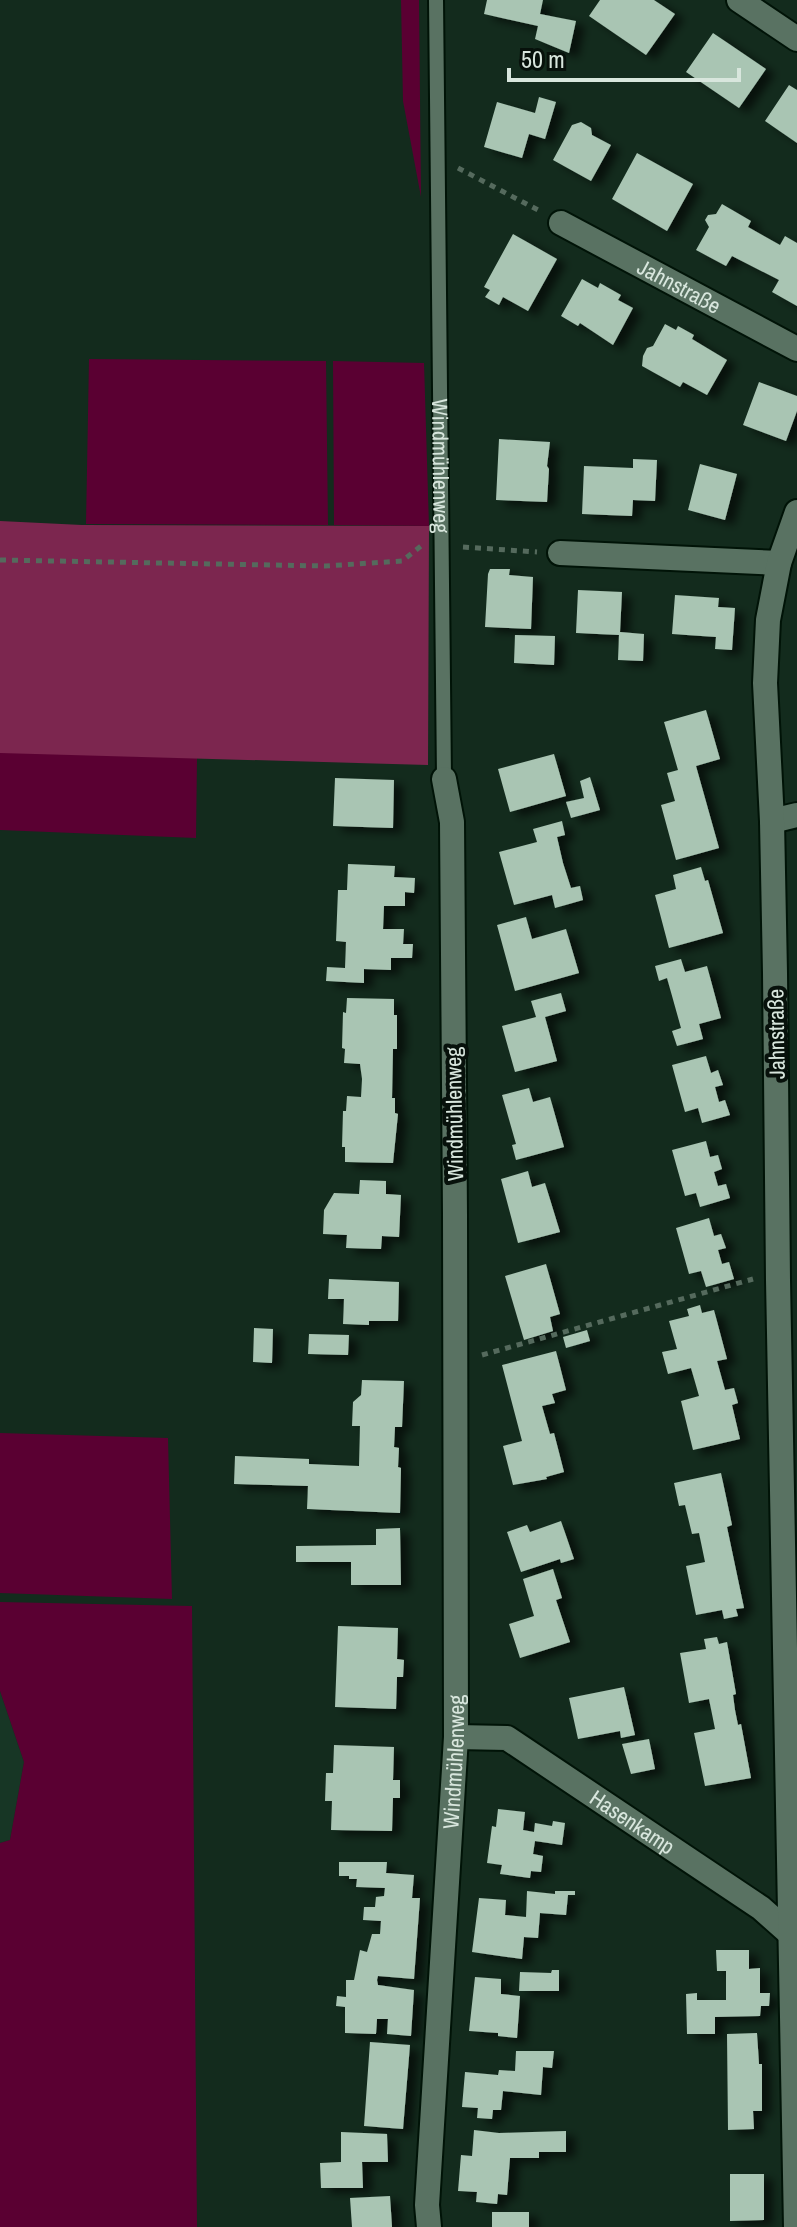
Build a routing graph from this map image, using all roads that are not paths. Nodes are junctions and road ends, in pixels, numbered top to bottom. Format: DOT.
graph roads {
  1 [pos="436,0"];
  2 [pos="739,0"];
  3 [pos="797,39"];
  4 [pos="561,223"];
  5 [pos="797,349"];
  6 [pos="797,512"];
  7 [pos="560,553"];
  8 [pos="779,563"];
  9 [pos="444,779"];
  10 [pos="797,815"];
  11 [pos="772,821"];
  12 [pos="787,1119"];
  13 [pos="790,1541"];
  14 [pos="456,1737"];
  15 [pos="794,1937"];
  16 [pos="429,2227"];
  17 [pos="796,2227"];
  1 -- 9 [label="lane, Windmühlenweg"];
  2 -- 3 [label="street"];
  4 -- 5 [label="street, Jahnstraße"];
  6 -- 8 [label="street, Jahnstraße"];
  7 -- 8 [label="street"];
  8 -- 11 [label="street, Jahnstraße"];
  9 -- 14 [label="street, Windmühlenweg"];
  10 -- 11 [label="street"];
  11 -- 12 [label="street, Jahnstraße"];
  12 -- 13 [label="street, Jahnstraße"];
  13 -- 15 [label="street, Jahnstraße"];
  14 -- 15 [label="street, Hasenkamp"];
  14 -- 16 [label="street, Windmühlenweg"];
  15 -- 17 [label="street, Jahnstraße"];
}
